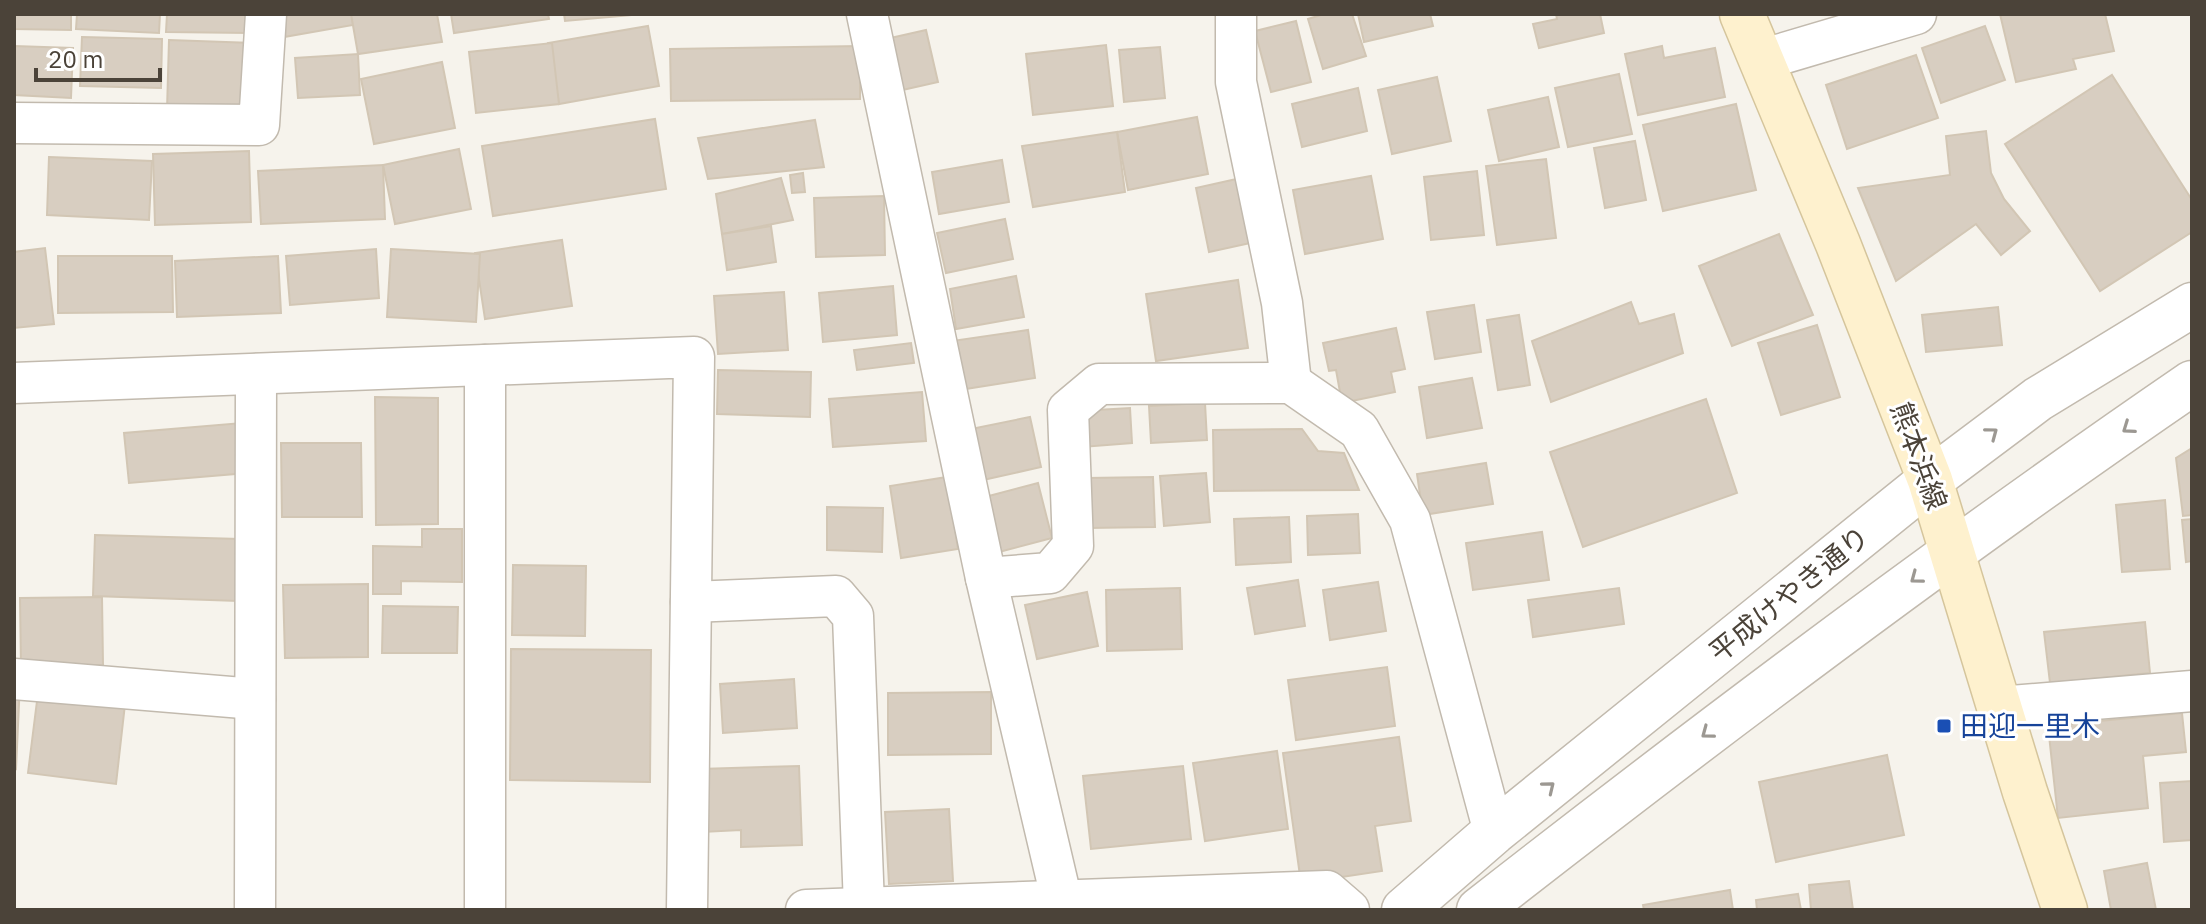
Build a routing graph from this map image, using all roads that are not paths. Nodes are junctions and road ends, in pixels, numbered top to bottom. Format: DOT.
graph roads {
  1 [pos="266,14"];
  2 [pos="867,14"];
  3 [pos="1236,14"];
  4 [pos="1742,14"];
  5 [pos="1916,14"];
  6 [pos="1761,60"];
  7 [pos="14,123"];
  8 [pos="2192,305"];
  9 [pos="485,365"];
  10 [pos="256,374"];
  11 [pos="14,383"];
  12 [pos="1291,383"];
  13 [pos="2192,383"];
  14 [pos="1930,480"];
  15 [pos="1951,552"];
  16 [pos="986,578"];
  17 [pos="691,602"];
  18 [pos="14,679"];
  19 [pos="2192,691"];
  20 [pos="255,699"];
  21 [pos="1999,707"];
  22 [pos="1494,832"];
  23 [pos="1062,905"];
  24 [pos="864,906"];
  25 [pos="255,910"];
  26 [pos="485,910"];
  27 [pos="687,910"];
  28 [pos="806,910"];
  29 [pos="1349,910"];
  30 [pos="1404,910"];
  31 [pos="1479,910"];
  32 [pos="2065,910"];
  1 -- 7 [label="street"];
  2 -- 16 [label="street"];
  3 -- 12 [label="street"];
  4 -- 6 [label="main road, 熊本浜線"];
  5 -- 6 [label="street"];
  6 -- 14 [label="main road, 熊本浜線"];
  14 -- 8 [label="street, 平成けやき通り, one-way"];
  9 -- 10 [label="street"];
  9 -- 17 [label="street"];
  9 -- 26 [label="street"];
  10 -- 11 [label="street"];
  10 -- 20 [label="street"];
  12 -- 16 [label="street"];
  12 -- 22 [label="street"];
  13 -- 15 [label="street, one-way"];
  14 -- 15 [label="main road, 熊本浜線"];
  22 -- 14 [label="street, 平成けやき通り, one-way"];
  15 -- 21 [label="main road, 熊本浜線"];
  15 -- 31 [label="street, one-way"];
  16 -- 23 [label="street"];
  17 -- 24 [label="street"];
  17 -- 27 [label="street"];
  18 -- 20 [label="street"];
  19 -- 21 [label="street"];
  20 -- 25 [label="street"];
  21 -- 32 [label="main road, 熊本浜線"];
  22 -- 30 [label="street, 平成けやき通り"];
  23 -- 24 [label="street"];
  23 -- 29 [label="street"];
  24 -- 28 [label="street"];
}
